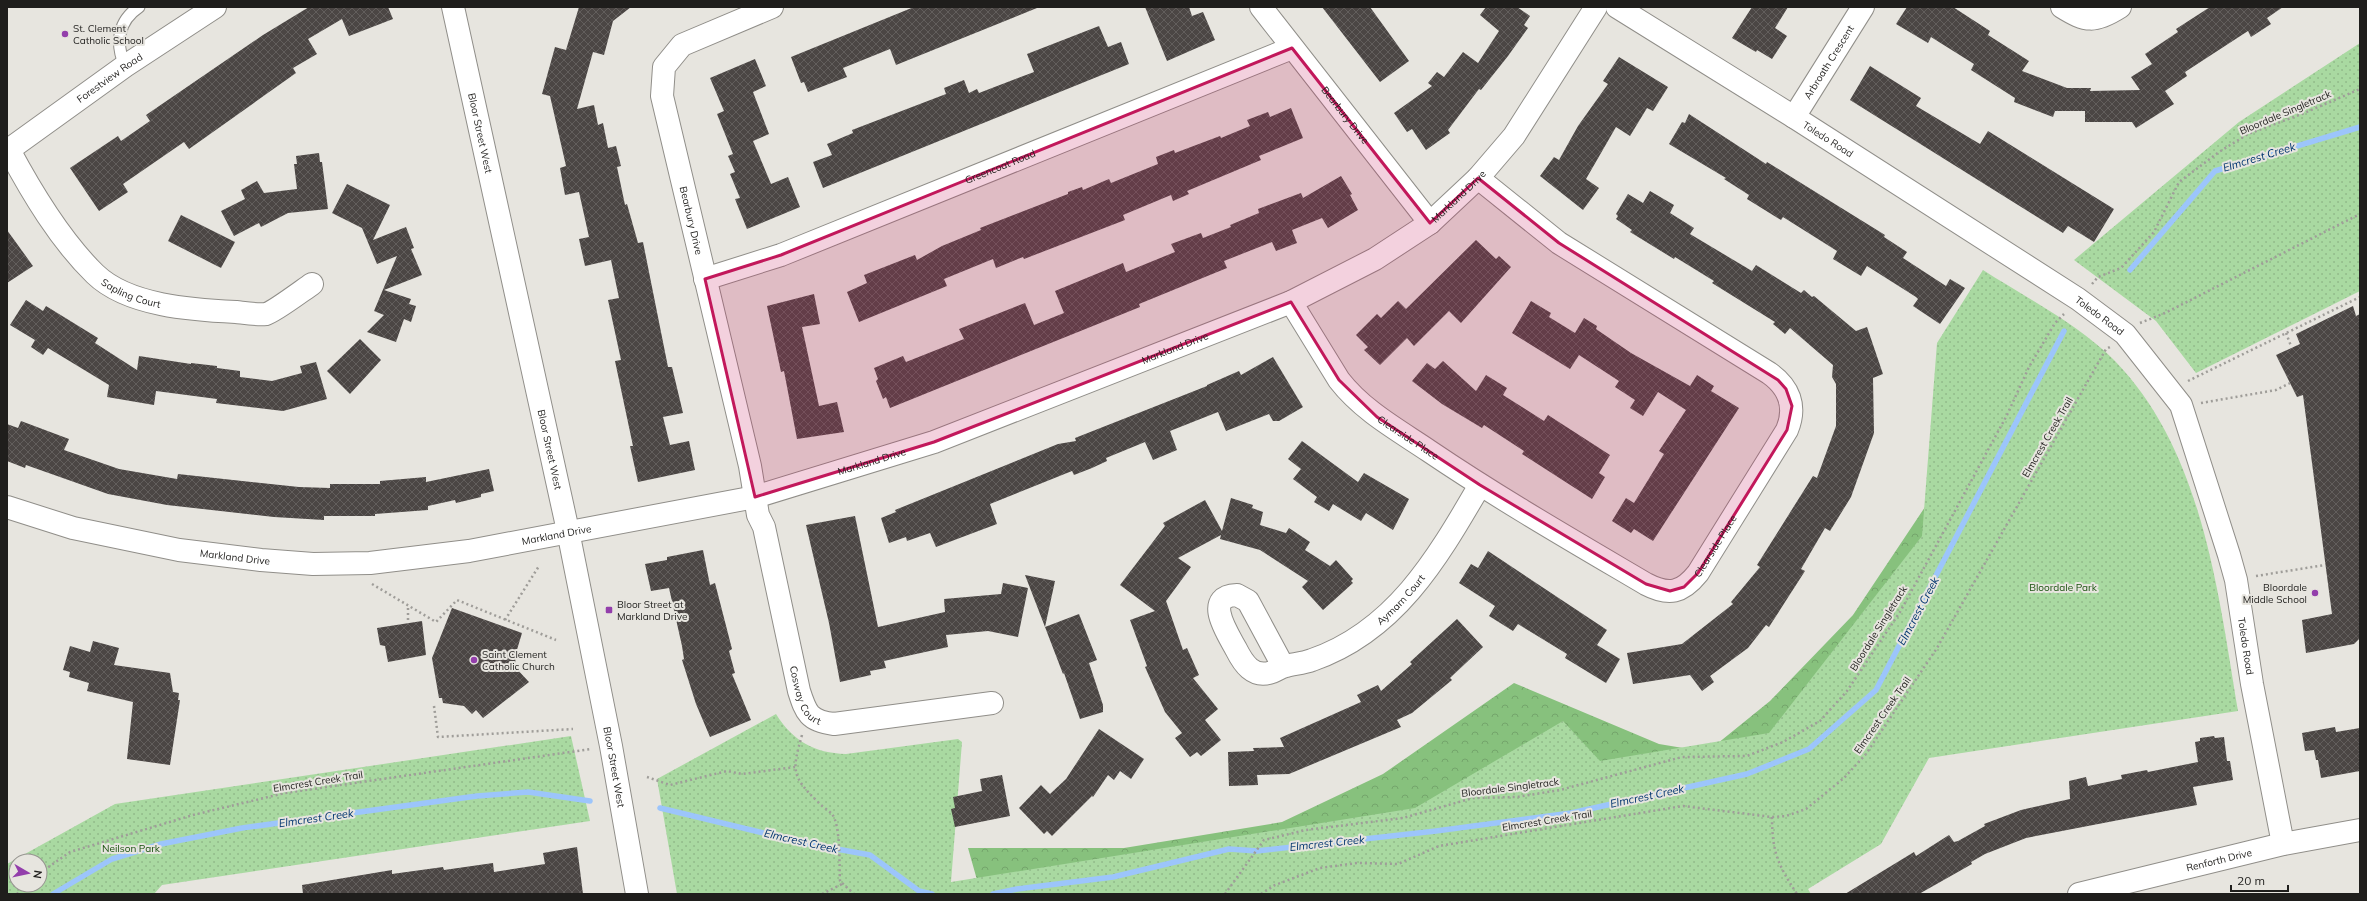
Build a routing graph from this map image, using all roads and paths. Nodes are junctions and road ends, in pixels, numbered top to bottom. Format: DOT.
graph roads {
  1 [pos="139,7"];
  2 [pos="215,7"];
  3 [pos="453,7"];
  4 [pos="772,7"];
  5 [pos="1261,7"];
  6 [pos="1596,7"];
  7 [pos="1617,7"];
  8 [pos="1864,7"];
  9 [pos="2062,7"];
  10 [pos="2120,7"];
  11 [pos="1292,48"];
  12 [pos="125,66"];
  13 [pos="2360,89"];
  14 [pos="1794,117"];
  15 [pos="8,151"];
  16 [pos="1478,178"];
  17 [pos="2360,214"];
  18 [pos="1430,223"];
  19 [pos="705,279"];
  20 [pos="312,284"];
  21 [pos="2360,298"];
  22 [pos="2078,299"];
  23 [pos="1291,302"];
  24 [pos="2137,324"];
  25 [pos="2286,333"];
  26 [pos="2112,345"];
  27 [pos="2291,346"];
  28 [pos="2290,383"];
  29 [pos="2169,390"];
  30 [pos="2208,402"];
  31 [pos="1480,485"];
  32 [pos="755,497"];
  33 [pos="7,507"];
  34 [pos="568,531"];
  35 [pos="2325,565"];
  36 [pos="539,566"];
  37 [pos="2276,572"];
  38 [pos="368,582"];
  39 [pos="408,605"];
  40 [pos="408,620"];
  41 [pos="505,620"];
  42 [pos="556,640"];
  43 [pos="1283,666"];
  44 [pos="992,702"];
  45 [pos="434,706"];
  46 [pos="809,715"];
  47 [pos="573,729"];
  48 [pos="611,746"];
  49 [pos="795,767"];
  50 [pos="647,777"];
  51 [pos="1772,817"];
  52 [pos="2360,830"];
  53 [pos="2283,844"];
  54 [pos="48,867"];
  55 [pos="842,884"];
  56 [pos="637,894"];
  57 [pos="822,894"];
  58 [pos="854,894"];
  59 [pos="1225,894"];
  60 [pos="1261,894"];
  61 [pos="1797,894"];
  62 [pos="2079,894"];
  1 -- 12 [label="lane"];
  2 -- 12 [label="street, Forestview Road"];
  3 -- 34 [label="street, Bloor Street West"];
  4 -- 19 [label="street, Bearbury Drive"];
  5 -- 11 [label="street, Bearbury Drive"];
  6 -- 16 [label="street, Markland Drive"];
  7 -- 14 [label="street, Toledo Road"];
  8 -- 14 [label="street, Arbroath Crescent"];
  9 -- 10 [label="street"];
  11 -- 18 [label="street, Bearbury Drive"];
  11 -- 19 [label="street, Greencoat Road"];
  12 -- 15 [label="street, Forestview Road"];
  13 -- 22 [label="path, Bloordale Singletrack"];
  14 -- 22 [label="street, Toledo Road"];
  15 -- 20 [label="street, Sapling Court"];
  16 -- 18 [label="street, Markland Drive"];
  16 -- 31 [label="street, Clearside Place"];
  17 -- 24 [label="path"];
  18 -- 23 [label="street, Markland Drive"];
  19 -- 32 [label="street, Bearbury Drive"];
  21 -- 25 [label="path"];
  22 -- 29 [label="street, Toledo Road"];
  22 -- 59 [label="path, Bloordale Singletrack"];
  23 -- 31 [label="street, Clearside Place"];
  23 -- 32 [label="street, Markland Drive"];
  25 -- 27 [label="path"];
  25 -- 29 [label="path"];
  26 -- 51 [label="path, Elmcrest Creek Trail"];
  28 -- 30 [label="path"];
  29 -- 53 [label="street, Toledo Road"];
  31 -- 43 [label="street, Aymarn Court"];
  32 -- 34 [label="street, Markland Drive"];
  32 -- 46 [label="street, Cosway Court"];
  33 -- 34 [label="street, Markland Drive"];
  34 -- 48 [label="street, Bloor Street West"];
  35 -- 37 [label="path"];
  36 -- 41 [label="path"];
  38 -- 39 [label="path"];
  39 -- 40 [label="path"];
  39 -- 41 [label="path"];
  41 -- 42 [label="path"];
  44 -- 46 [label="street, Cosway Court"];
  45 -- 47 [label="path"];
  46 -- 49 [label="path"];
  48 -- 54 [label="path, Elmcrest Creek Trail"];
  48 -- 56 [label="street, Bloor Street West"];
  49 -- 50 [label="path"];
  49 -- 55 [label="path"];
  51 -- 60 [label="path, Elmcrest Creek Trail"];
  51 -- 61 [label="path"];
  52 -- 53 [label="street, Renforth Drive"];
  53 -- 62 [label="street, Renforth Drive"];
  55 -- 57 [label="path"];
  55 -- 58 [label="path"];
}
